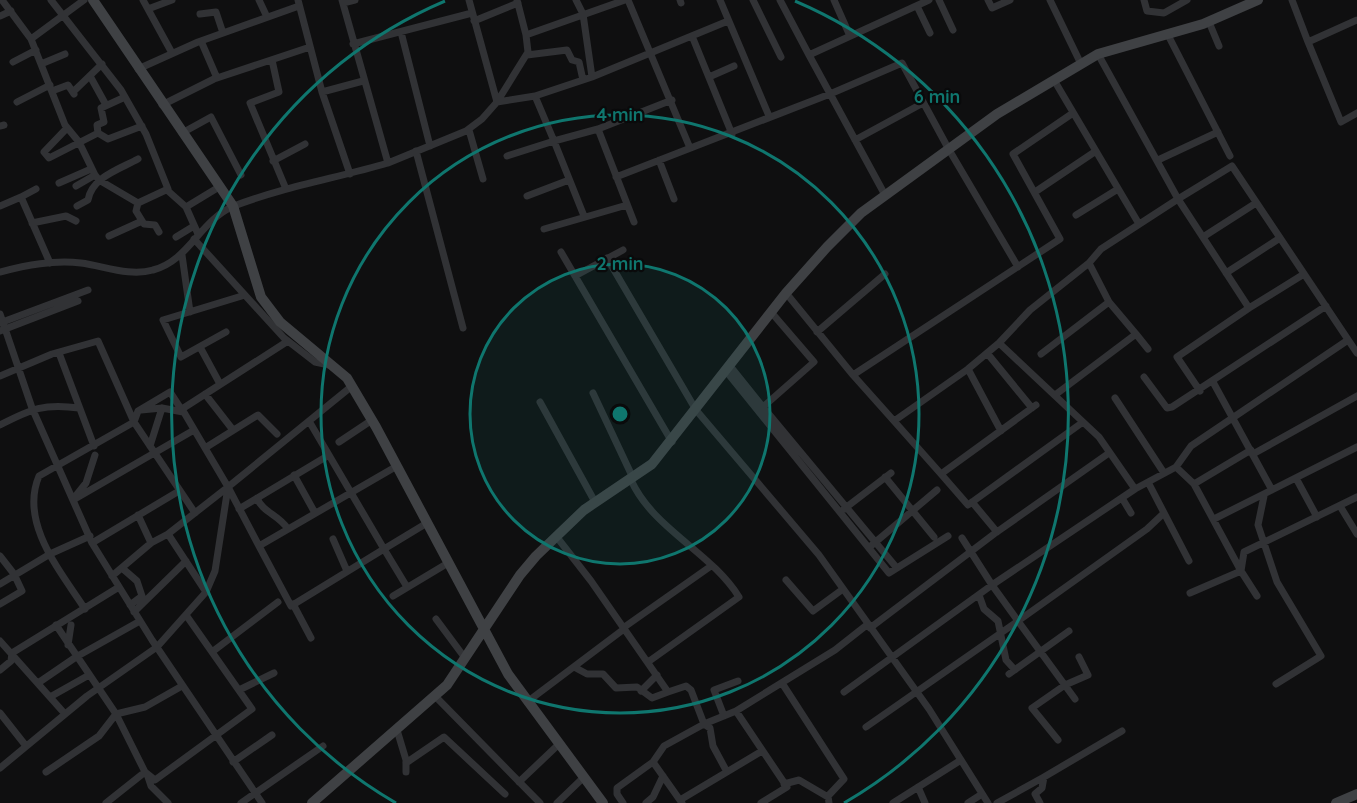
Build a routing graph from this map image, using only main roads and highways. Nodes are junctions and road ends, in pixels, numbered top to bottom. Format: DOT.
graph roads {
  1 [pos="93,0"];
  2 [pos="1252,1"];
  3 [pos="483,630"];
  4 [pos="1357,794"];
  5 [pos="312,803"];
  6 [pos="603,803"];
  7 [pos="1336,803"];
  1 -- 3 [label="main road"];
  2 -- 3 [label="main road"];
  3 -- 5 [label="main road"];
  3 -- 6 [label="main road"];
  4 -- 7 [label="main road"];
}
